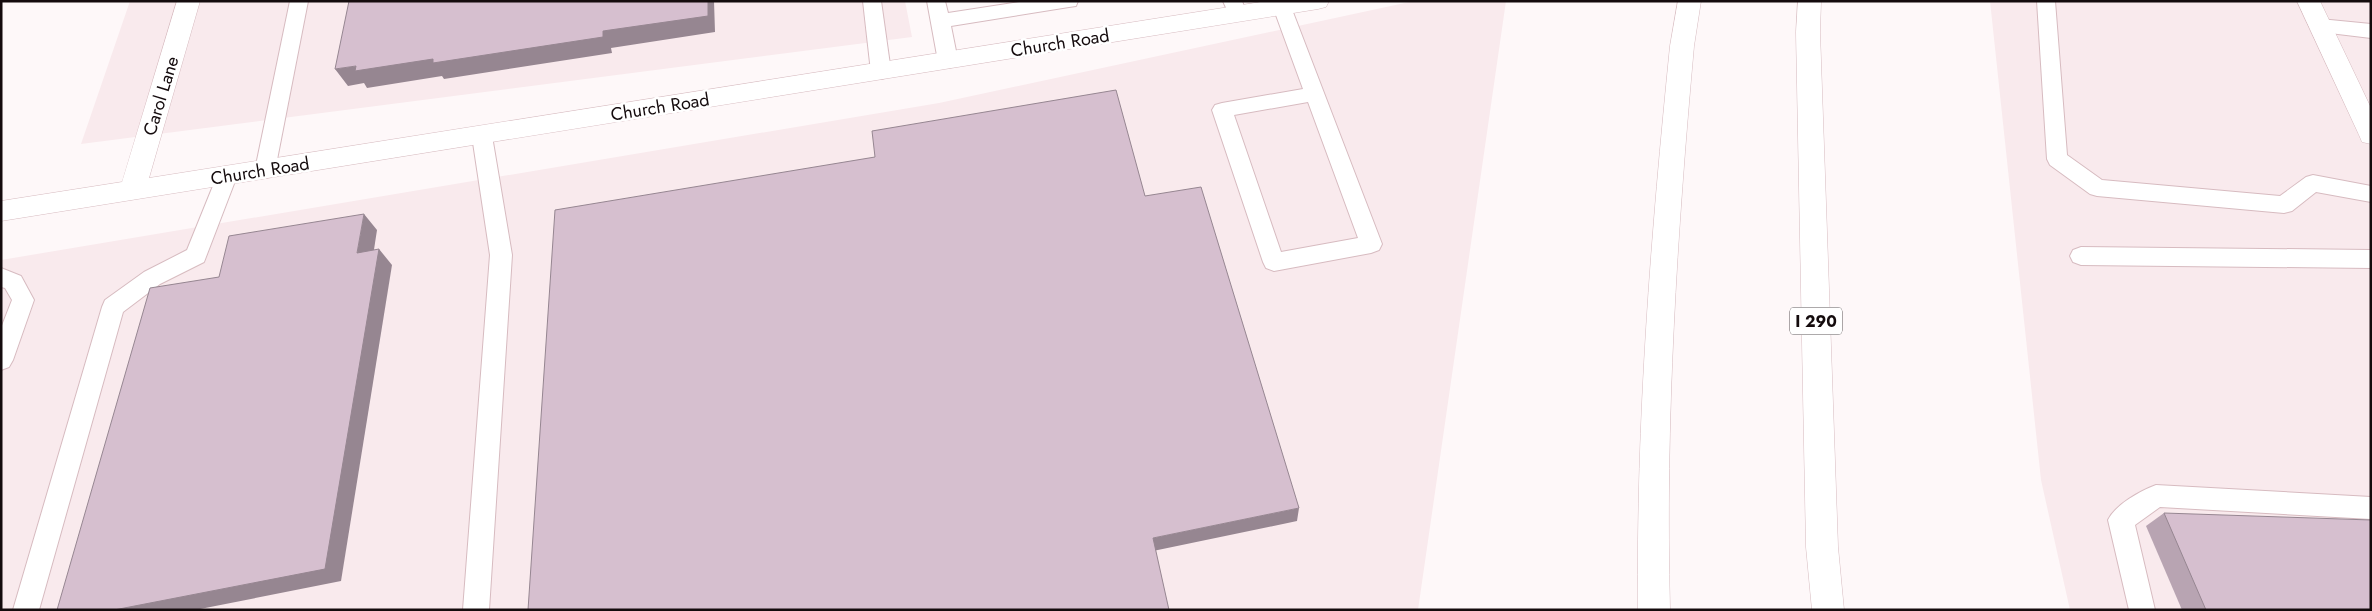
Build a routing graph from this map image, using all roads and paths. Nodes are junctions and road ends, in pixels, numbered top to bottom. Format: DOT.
graph roads {
  1 [pos="189,1"];
  2 [pos="299,1"];
  3 [pos="872,1"];
  4 [pos="936,1"];
  5 [pos="1069,1"];
  6 [pos="1318,1"];
  7 [pos="1690,1"];
  8 [pos="1810,1"];
  9 [pos="2046,1"];
  10 [pos="2308,1"];
  11 [pos="1282,7"];
  12 [pos="1235,8"];
  13 [pos="940,21"];
  14 [pos="2320,26"];
  15 [pos="2371,31"];
  16 [pos="948,61"];
  17 [pos="881,72"];
  18 [pos="1315,94"];
  19 [pos="2371,135"];
  20 [pos="482,136"];
  21 [pos="264,170"];
  22 [pos="227,176"];
  23 [pos="132,191"];
  24 [pos="2371,194"];
  25 [pos="1,211"];
  26 [pos="2081,256"];
  27 [pos="2371,259"];
  28 [pos="1,277"];
  29 [pos="1,360"];
  30 [pos="2371,508"];
  31 [pos="26,610"];
  32 [pos="476,610"];
  33 [pos="1654,610"];
  34 [pos="1828,610"];
  35 [pos="2142,610"];
  1 -- 23 [label="main road, Carol Lane"];
  2 -- 21 [label="lane"];
  3 -- 17 [label="lane"];
  4 -- 13 [label="lane"];
  5 -- 13 [label="lane"];
  6 -- 11 [label="main road, Church Road"];
  7 -- 33 [label="main road"];
  8 -- 34 [label="main road, I 290"];
  9 -- 24 [label="lane"];
  10 -- 14 [label="main road"];
  11 -- 12 [label="main road, Church Road"];
  11 -- 18 [label="lane"];
  12 -- 16 [label="main road, Church Road"];
  13 -- 16 [label="lane"];
  14 -- 15 [label="lane"];
  14 -- 19 [label="main road"];
  16 -- 17 [label="main road, Church Road"];
  17 -- 20 [label="main road, Church Road"];
  18 -- 18 [label="lane"];
  20 -- 21 [label="main road, Church Road"];
  20 -- 32 [label="lane"];
  21 -- 22 [label="main road, Church Road"];
  22 -- 23 [label="main road, Church Road"];
  22 -- 31 [label="lane"];
  23 -- 25 [label="main road, Church Road"];
  26 -- 27 [label="lane"];
  28 -- 29 [label="lane"];
  30 -- 35 [label="lane"];
}
